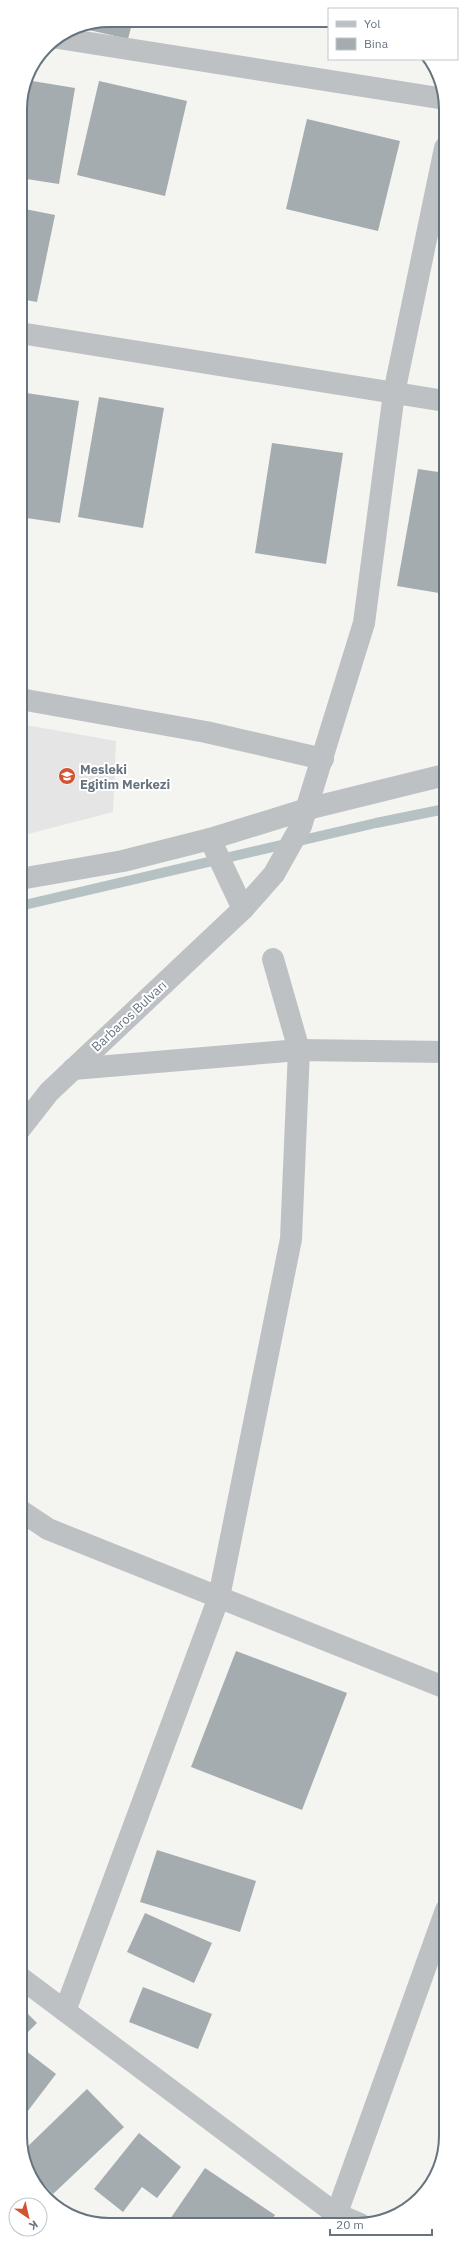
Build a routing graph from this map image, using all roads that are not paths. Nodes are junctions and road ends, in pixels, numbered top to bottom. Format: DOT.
graph roads {
  1 [pos="66,39"];
  2 [pos="438,97"];
  3 [pos="439,177"];
  4 [pos="27,334"];
  5 [pos="394,393"];
  6 [pos="439,400"];
  7 [pos="27,700"];
  8 [pos="323,759"];
  9 [pos="439,777"];
  10 [pos="304,818"];
  11 [pos="213,846"];
  12 [pos="27,878"];
  13 [pos="243,909"];
  14 [pos="273,959"];
  15 [pos="299,1050"];
  16 [pos="439,1052"];
  17 [pos="73,1069"];
  18 [pos="27,1120"];
  19 [pos="27,1515"];
  20 [pos="219,1597"];
  21 [pos="439,1685"];
  22 [pos="439,1929"];
  23 [pos="27,1982"];
  24 [pos="65,2011"];
  25 [pos="333,2218"];
  26 [pos="334,2218"];
  1 -- 2 [label="street"];
  3 -- 5 [label="street, Barbaros Bulvarı"];
  4 -- 5 [label="street"];
  5 -- 6 [label="street"];
  5 -- 8 [label="street, Barbaros Bulvarı"];
  7 -- 8 [label="street"];
  8 -- 10 [label="street, Barbaros Bulvarı"];
  9 -- 10 [label="street"];
  10 -- 11 [label="street"];
  10 -- 13 [label="street, Barbaros Bulvarı"];
  11 -- 12 [label="street"];
  11 -- 13 [label="street"];
  13 -- 17 [label="street, Barbaros Bulvarı"];
  14 -- 15 [label="street"];
  15 -- 16 [label="street"];
  15 -- 17 [label="street"];
  15 -- 20 [label="street"];
  17 -- 18 [label="street, Barbaros Bulvarı"];
  19 -- 20 [label="street"];
  20 -- 21 [label="street"];
  20 -- 24 [label="street"];
  22 -- 26 [label="street"];
  23 -- 24 [label="street"];
  24 -- 25 [label="street"];
}
